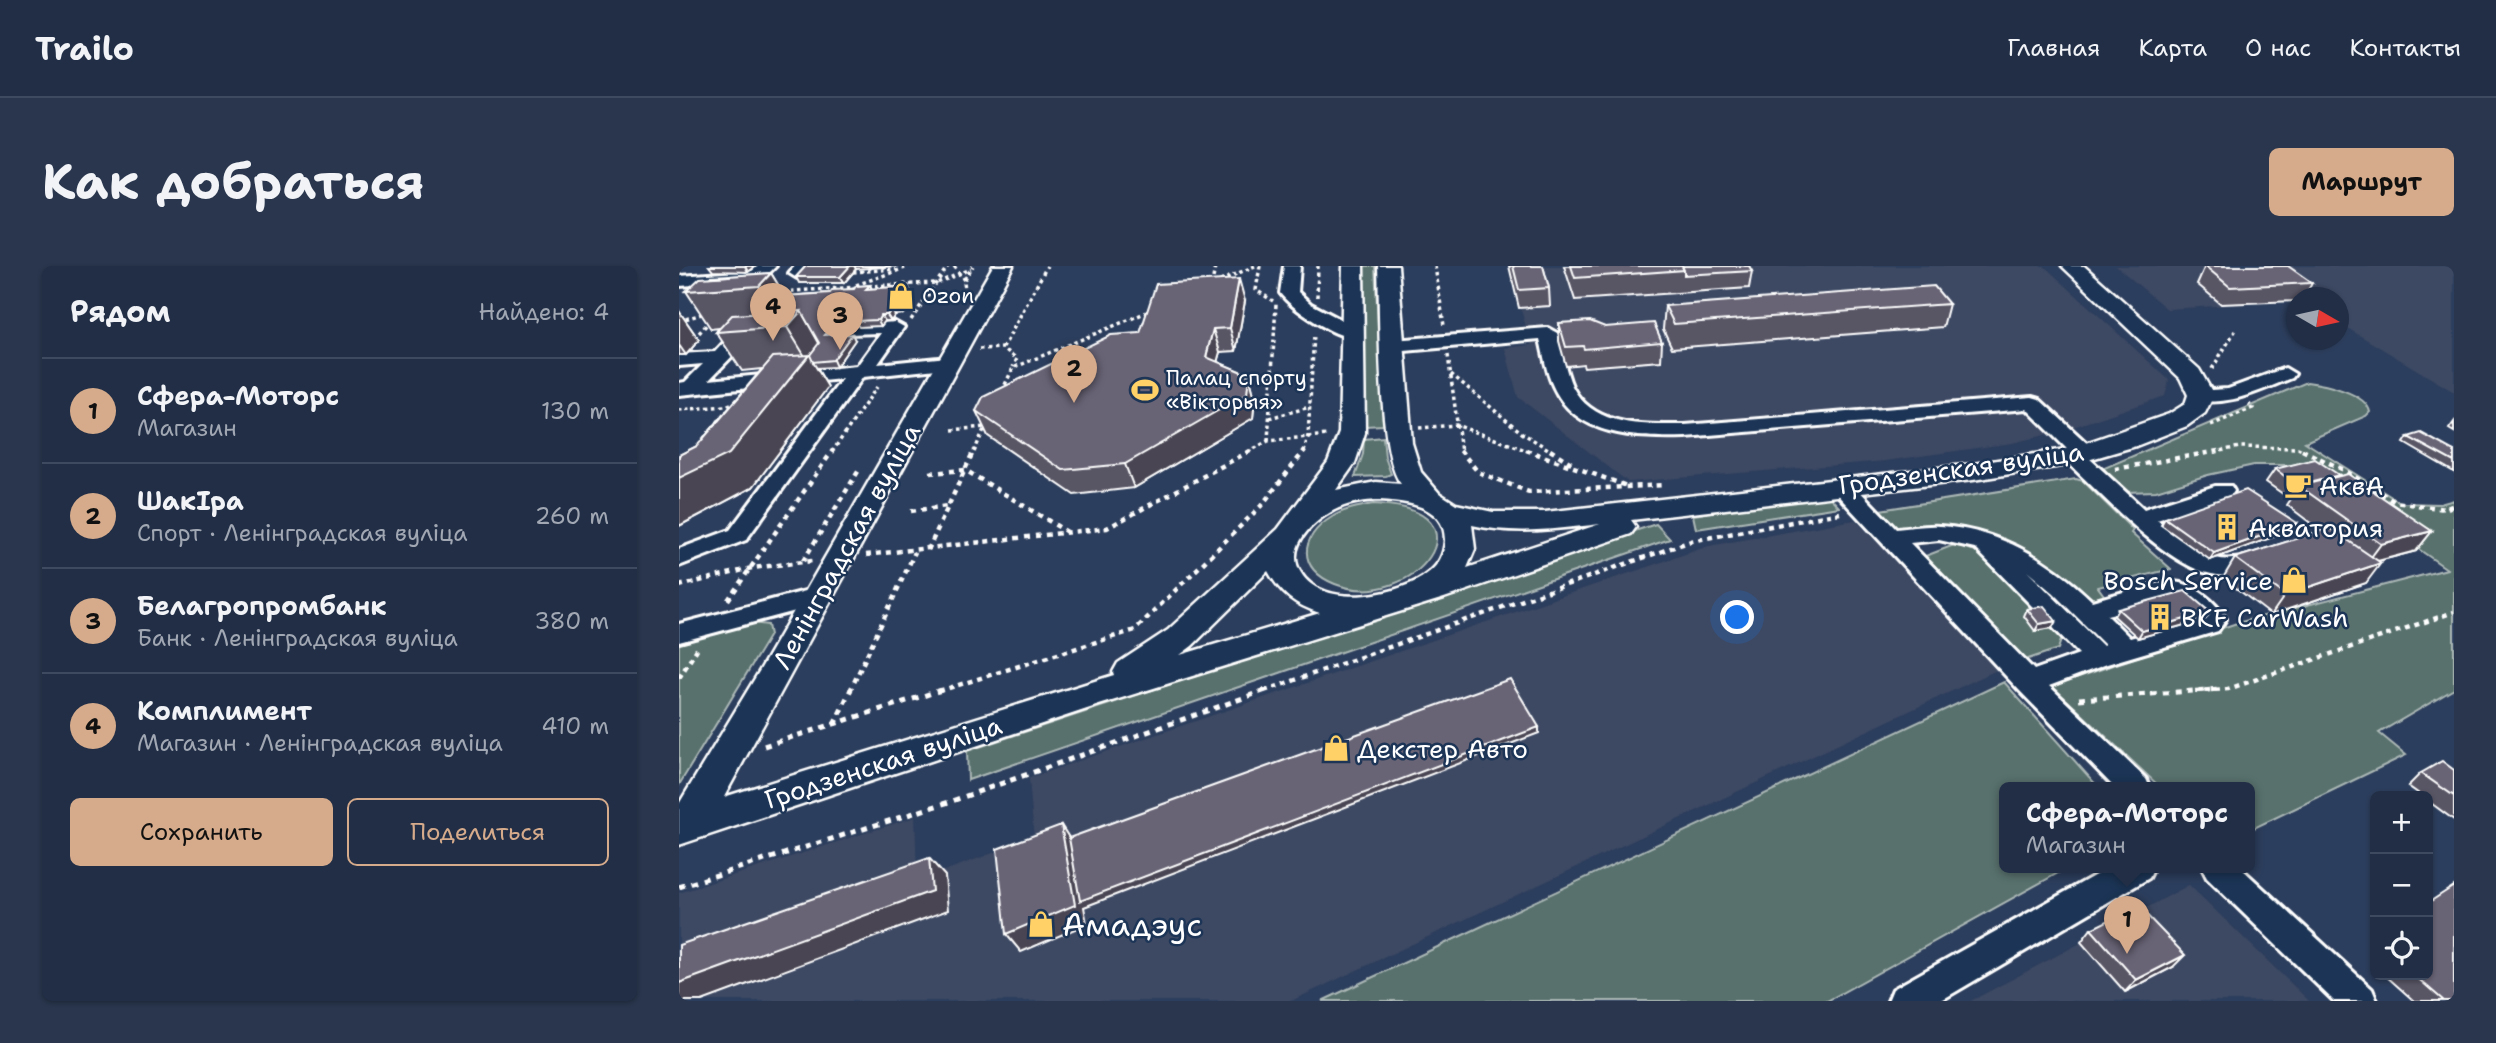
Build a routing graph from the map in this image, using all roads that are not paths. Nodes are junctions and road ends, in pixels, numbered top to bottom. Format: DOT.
graph roads {
  1 [pos="768,266"];
  2 [pos="1003,266"];
  3 [pos="1276,266"];
  4 [pos="1292,266"];
  5 [pos="1353,266"];
  6 [pos="1388,266"];
  7 [pos="2072,266"];
  8 [pos="679,281"];
  9 [pos="1311,311"];
  10 [pos="853,330"];
  11 [pos="1353,333"];
  12 [pos="735,342"];
  13 [pos="1393,346"];
  14 [pos="721,357"];
  15 [pos="679,360"];
  16 [pos="948,363"];
  17 [pos="861,370"];
  18 [pos="2285,374"];
  19 [pos="2195,384"];
  20 [pos="685,388"];
  21 [pos="2079,455"];
  22 [pos="1842,485"];
  23 [pos="2223,491"];
  24 [pos="1704,503"];
  25 [pos="1439,505"];
  26 [pos="2142,517"];
  27 [pos="1293,528"];
  28 [pos="1892,537"];
  29 [pos="1983,542"];
  30 [pos="2288,550"];
  31 [pos="679,558"];
  32 [pos="817,597"];
  33 [pos="2140,597"];
  34 [pos="1398,601"];
  35 [pos="2087,611"];
  36 [pos="679,633"];
  37 [pos="2179,633"];
  38 [pos="2125,649"];
  39 [pos="2098,657"];
  40 [pos="2029,683"];
  41 [pos="1087,696"];
  42 [pos="2129,782"];
  43 [pos="683,827"];
  44 [pos="2129,873"];
  45 [pos="2223,873"];
  46 [pos="1906,1001"];
  47 [pos="2359,1001"];
  1 -- 8 [label="lane"];
  2 -- 16 [label="main road, Ленінградская вуліца"];
  3 -- 9 [label="street"];
  4 -- 9 [label="street"];
  5 -- 11 [label="main road"];
  6 -- 13 [label="main road"];
  7 -- 19 [label="main road"];
  9 -- 11 [label="street"];
  10 -- 17 [label="street"];
  11 -- 27 [label="main road"];
  12 -- 14 [label="street"];
  13 -- 21 [label="street"];
  13 -- 25 [label="main road"];
  14 -- 15 [label="street"];
  14 -- 20 [label="street"];
  16 -- 17 [label="street"];
  16 -- 32 [label="main road, Ленінградская вуліца"];
  17 -- 20 [label="street"];
  17 -- 31 [label="street"];
  18 -- 19 [label="street"];
  19 -- 21 [label="main road, Гродзенская вуліца"];
  21 -- 22 [label="main road, Гродзенская вуліца"];
  21 -- 26 [label="lane"];
  22 -- 24 [label="main road, Гродзенская вуліца"];
  22 -- 28 [label="street"];
  23 -- 26 [label="street"];
  24 -- 25 [label="main road, Гродзенская вуліца"];
  24 -- 34 [label="main road, Гродзенская вуліца"];
  25 -- 27 [label="main road"];
  25 -- 34 [label="main road"];
  26 -- 30 [label="lane"];
  27 -- 34 [label="main road"];
  27 -- 41 [label="main road, Гродзенская вуліца"];
  28 -- 29 [label="street"];
  28 -- 40 [label="street"];
  29 -- 35 [label="street"];
  29 -- 39 [label="street"];
  32 -- 36 [label="street"];
  32 -- 43 [label="main road, Ленінградская вуліца"];
  33 -- 35 [label="street"];
  33 -- 37 [label="lane"];
  33 -- 37 [label="street"];
  34 -- 41 [label="main road, Гродзенская вуліца"];
  35 -- 38 [label="street"];
  37 -- 38 [label="street"];
  38 -- 39 [label="street"];
  39 -- 40 [label="street"];
  40 -- 42 [label="street"];
  41 -- 43 [label="main road, Гродзенская вуліца"];
  44 -- 46 [label="street"];
  45 -- 47 [label="lane"];
}
